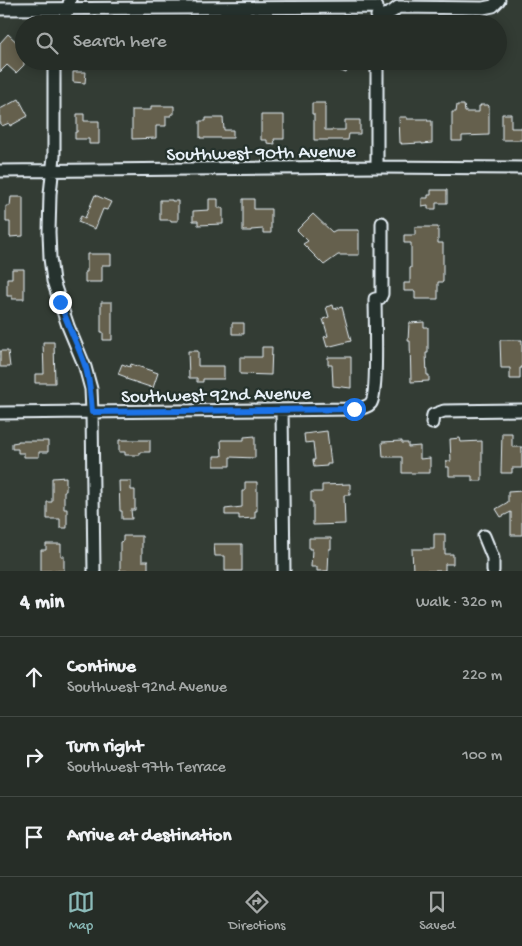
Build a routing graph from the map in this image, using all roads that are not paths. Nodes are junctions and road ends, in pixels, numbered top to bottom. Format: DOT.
graph roads {
  1 [pos="497,2"];
  2 [pos="69,4"];
  3 [pos="258,4"];
  4 [pos="394,4"];
  5 [pos="0,9"];
  6 [pos="377,12"];
  7 [pos="54,70"];
  8 [pos="377,70"];
  9 [pos="377,167"];
  10 [pos="522,168"];
  11 [pos="0,171"];
  12 [pos="53,171"];
  13 [pos="382,223"];
  14 [pos="282,410"];
  15 [pos="522,410"];
  16 [pos="92,412"];
  17 [pos="0,413"];
  18 [pos="432,423"];
  19 [pos="484,536"];
  20 [pos="94,571"];
  21 [pos="284,571"];
  22 [pos="493,571"];
  1 -- 4 [label="street"];
  2 -- 3 [label="street"];
  2 -- 5 [label="street"];
  3 -- 6 [label="street"];
  4 -- 6 [label="street"];
  7 -- 12 [label="street"];
  8 -- 9 [label="street"];
  9 -- 10 [label="street, Southwest 90th Avenue"];
  9 -- 12 [label="street, Southwest 90th Avenue"];
  11 -- 12 [label="street, Southwest 90th Avenue"];
  12 -- 16 [label="street"];
  13 -- 14 [label="street, Southwest 92nd Avenue"];
  14 -- 16 [label="street, Southwest 92nd Avenue"];
  14 -- 21 [label="street"];
  15 -- 18 [label="street"];
  16 -- 17 [label="street, Southwest 92nd Avenue"];
  16 -- 20 [label="street"];
  19 -- 22 [label="street"];
}
